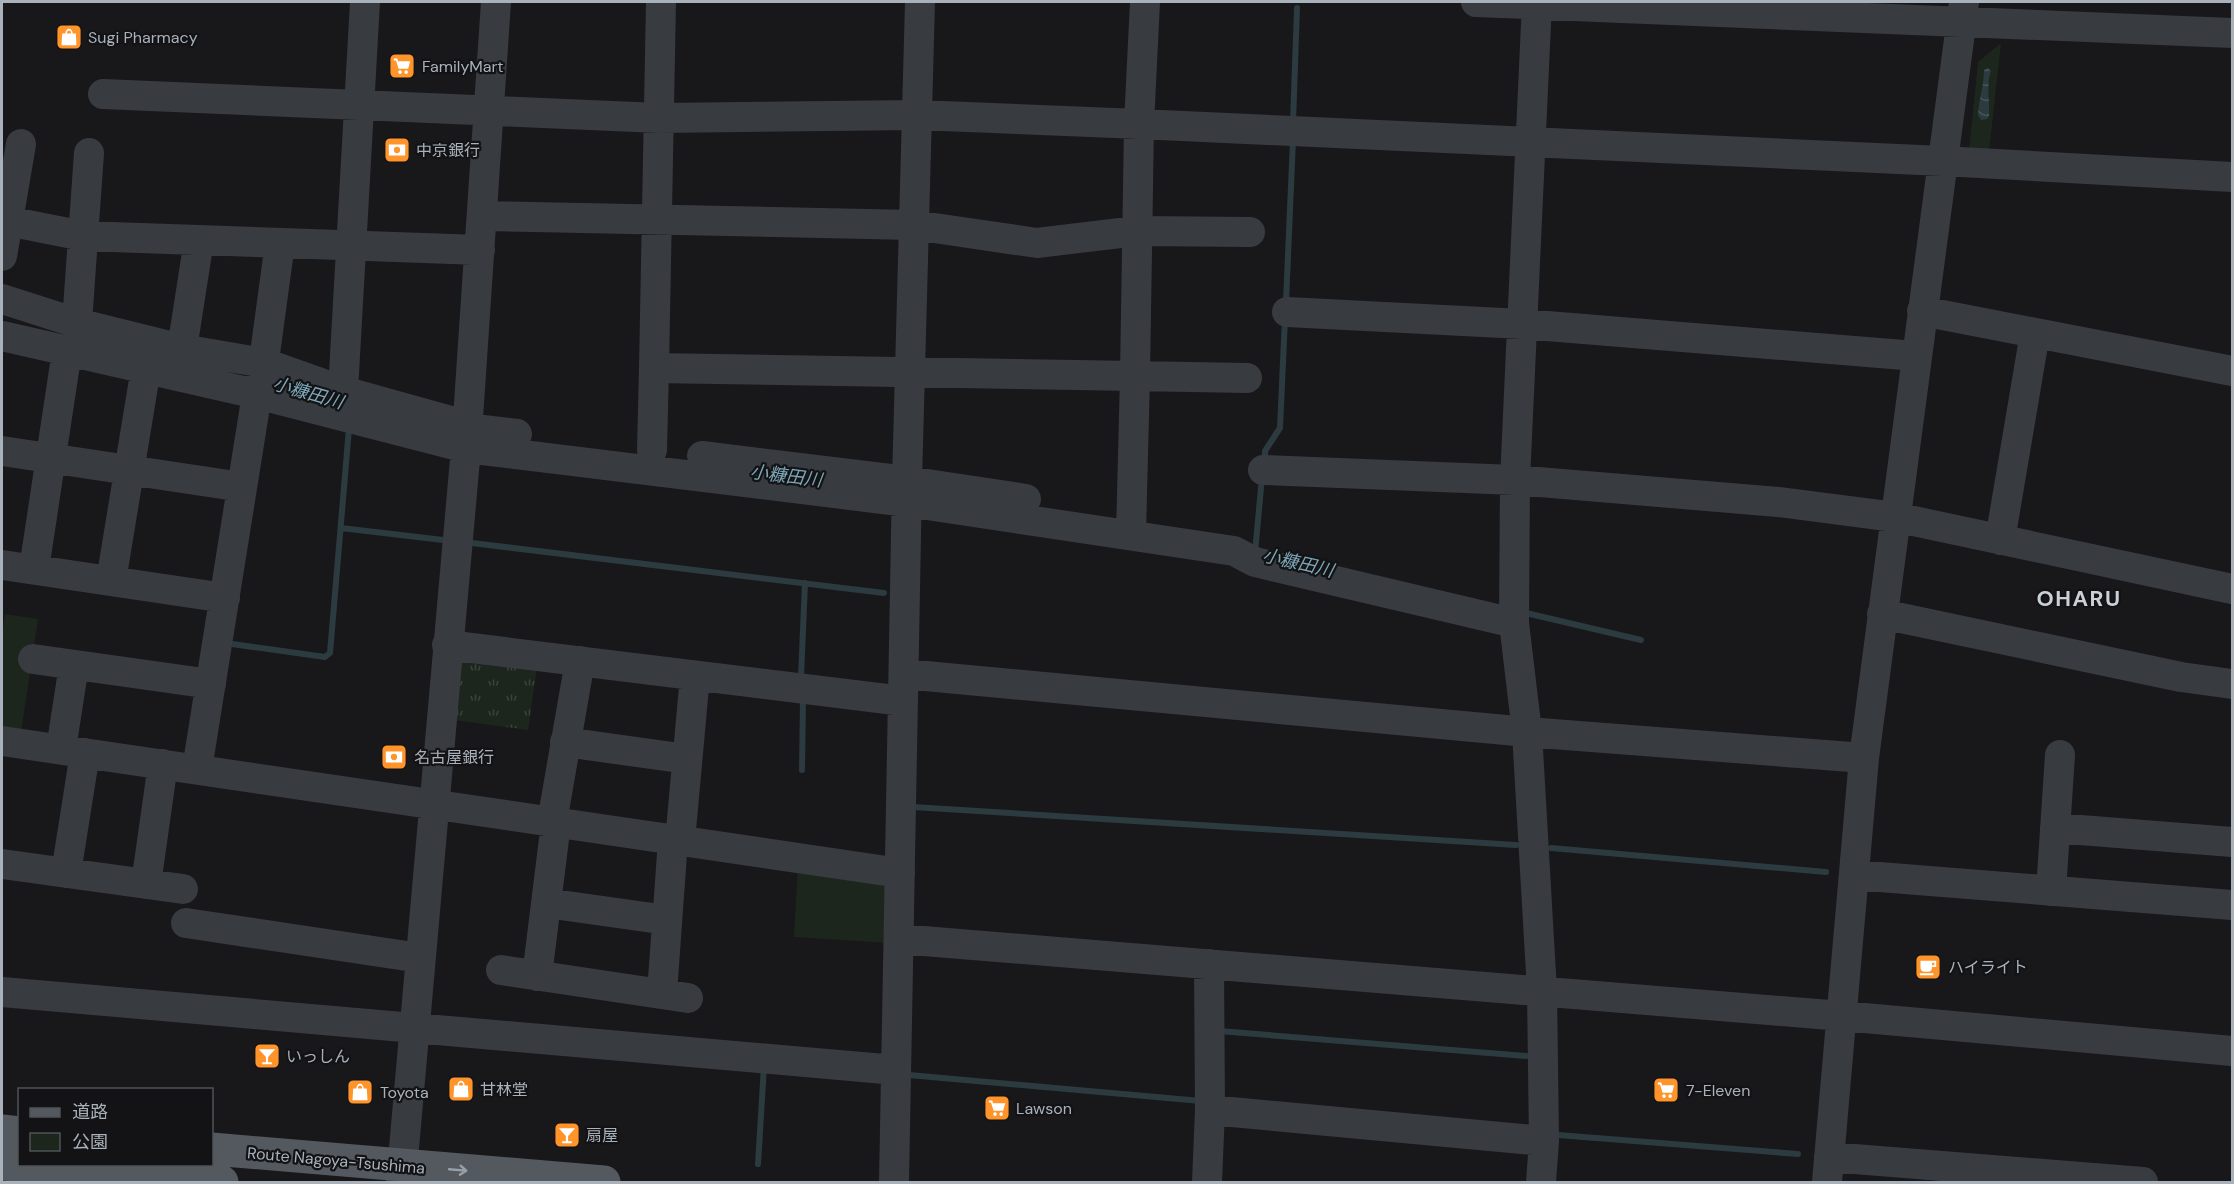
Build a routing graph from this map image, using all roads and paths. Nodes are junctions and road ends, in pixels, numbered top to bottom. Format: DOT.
graph roads {
  1 [pos="365,2"];
  2 [pos="496,2"];
  3 [pos="661,2"];
  4 [pos="920,2"];
  5 [pos="1145,2"];
  6 [pos="1476,2"];
  7 [pos="1537,3"];
  8 [pos="1962,12"];
  9 [pos="2232,33"];
  10 [pos="103,94"];
  11 [pos="359,105"];
  12 [pos="489,111"];
  13 [pos="917,115"];
  14 [pos="659,118"];
  15 [pos="1139,124"];
  16 [pos="1531,141"];
  17 [pos="21,144"];
  18 [pos="89,153"];
  19 [pos="1942,161"];
  20 [pos="2232,177"];
  21 [pos="483,216"];
  22 [pos="657,219"];
  23 [pos="8,221"];
  24 [pos="914,225"];
  25 [pos="1137,231"];
  26 [pos="1250,232"];
  27 [pos="83,236"];
  28 [pos="199,240"];
  29 [pos="280,243"];
  30 [pos="351,246"];
  31 [pos="480,250"];
  32 [pos="2,256"];
  33 [pos="2,299"];
  34 [pos="1922,311"];
  35 [pos="1287,312"];
  36 [pos="77,323"];
  37 [pos="1522,324"];
  38 [pos="2035,333"];
  39 [pos="2,336"];
  40 [pos="182,348"];
  41 [pos="67,351"];
  42 [pos="1916,356"];
  43 [pos="654,368"];
  44 [pos="146,369"];
  45 [pos="2232,371"];
  46 [pos="910,373"];
  47 [pos="1134,376"];
  48 [pos="1247,378"];
  49 [pos="261,381"];
  50 [pos="344,391"];
  51 [pos="466,436"];
  52 [pos="2,450"];
  53 [pos="652,450"];
  54 [pos="51,458"];
  55 [pos="129,470"];
  56 [pos="1263,470"];
  57 [pos="1515,480"];
  58 [pos="242,487"];
  59 [pos="907,491"];
  60 [pos="1895,517"];
  61 [pos="1132,524"];
  62 [pos="1234,530"];
  63 [pos="2000,540"];
  64 [pos="2,564"];
  65 [pos="34,569"];
  66 [pos="111,581"];
  67 [pos="2232,589"];
  68 [pos="225,598"];
  69 [pos="1882,614"];
  70 [pos="1514,623"];
  71 [pos="447,645"];
  72 [pos="33,659"];
  73 [pos="579,661"];
  74 [pos="74,665"];
  75 [pos="695,676"];
  76 [pos="211,684"];
  77 [pos="2232,684"];
  78 [pos="904,688"];
  79 [pos="1527,732"];
  80 [pos="565,742"];
  81 [pos="3,749"];
  82 [pos="73,751"];
  83 [pos="2060,755"];
  84 [pos="1864,758"];
  85 [pos="687,759"];
  86 [pos="163,764"];
  87 [pos="197,769"];
  88 [pos="433,805"];
  89 [pos="554,822"];
  90 [pos="2055,828"];
  91 [pos="676,840"];
  92 [pos="2232,842"];
  93 [pos="2,864"];
  94 [pos="66,873"];
  95 [pos="900,873"];
  96 [pos="1854,875"];
  97 [pos="146,884"];
  98 [pos="183,889"];
  99 [pos="2051,891"];
  100 [pos="546,903"];
  101 [pos="2232,905"];
  102 [pos="667,920"];
  103 [pos="186,923"];
  104 [pos="899,939"];
  105 [pos="420,958"];
  106 [pos="1209,964"];
  107 [pos="501,970"];
  108 [pos="537,976"];
  109 [pos="1542,991"];
  110 [pos="2,992"];
  111 [pos="1842,1016"];
  112 [pos="414,1029"];
  113 [pos="2232,1051"];
  114 [pos="896,1070"];
  115 [pos="1210,1102"];
  116 [pos="2,1131"];
  117 [pos="18,1133"];
  118 [pos="1544,1133"];
  119 [pos="213,1149"];
  120 [pos="2,1164"];
  121 [pos="1828,1170"];
  122 [pos="402,1174"];
  123 [pos="113,1178"];
  124 [pos="222,1182"];
  125 [pos="604,1182"];
  126 [pos="894,1182"];
  127 [pos="1207,1182"];
  128 [pos="1541,1182"];
  129 [pos="2143,1182"];
  1 -- 11 [label="street"];
  2 -- 12 [label="street"];
  3 -- 14 [label="street"];
  4 -- 13 [label="street"];
  5 -- 15 [label="street"];
  6 -- 7 [label="street"];
  7 -- 8 [label="street"];
  7 -- 16 [label="street"];
  8 -- 9 [label="street"];
  8 -- 19 [label="street"];
  10 -- 11 [label="street"];
  11 -- 12 [label="street"];
  11 -- 30 [label="street"];
  12 -- 14 [label="street"];
  12 -- 21 [label="street"];
  13 -- 14 [label="street"];
  13 -- 15 [label="street"];
  13 -- 24 [label="street"];
  14 -- 22 [label="street"];
  15 -- 16 [label="street"];
  15 -- 25 [label="street"];
  16 -- 19 [label="street"];
  16 -- 37 [label="street"];
  17 -- 23 [label="street"];
  18 -- 27 [label="street"];
  19 -- 20 [label="street"];
  19 -- 34 [label="street"];
  21 -- 22 [label="street"];
  21 -- 31 [label="street"];
  22 -- 24 [label="street"];
  22 -- 43 [label="street"];
  23 -- 27 [label="street"];
  23 -- 32 [label="street"];
  24 -- 25 [label="street"];
  24 -- 46 [label="street"];
  25 -- 26 [label="street"];
  25 -- 47 [label="street"];
  27 -- 28 [label="street"];
  27 -- 36 [label="street"];
  28 -- 29 [label="street"];
  28 -- 40 [label="street"];
  29 -- 30 [label="street"];
  29 -- 49 [label="street"];
  30 -- 31 [label="street"];
  30 -- 50 [label="street"];
  31 -- 51 [label="street"];
  33 -- 36 [label="street"];
  34 -- 38 [label="street"];
  34 -- 42 [label="street"];
  35 -- 37 [label="street"];
  36 -- 40 [label="street"];
  37 -- 42 [label="street"];
  37 -- 57 [label="street"];
  38 -- 45 [label="street"];
  38 -- 63 [label="street"];
  39 -- 41 [label="street"];
  40 -- 49 [label="street"];
  41 -- 44 [label="street"];
  41 -- 54 [label="street"];
  42 -- 60 [label="street"];
  43 -- 46 [label="street"];
  43 -- 53 [label="street"];
  44 -- 49 [label="street"];
  44 -- 55 [label="street"];
  46 -- 47 [label="street"];
  46 -- 59 [label="street"];
  47 -- 48 [label="street"];
  47 -- 61 [label="street"];
  49 -- 50 [label="street"];
  49 -- 51 [label="street"];
  49 -- 58 [label="street"];
  50 -- 51 [label="street"];
  51 -- 53 [label="street"];
  51 -- 59 [label="street"];
  51 -- 71 [label="street"];
  52 -- 54 [label="street"];
  53 -- 59 [label="street"];
  54 -- 55 [label="street"];
  54 -- 65 [label="street"];
  55 -- 58 [label="street"];
  55 -- 66 [label="street"];
  56 -- 57 [label="street"];
  57 -- 60 [label="street"];
  57 -- 70 [label="street"];
  58 -- 68 [label="street"];
  59 -- 61 [label="street"];
  59 -- 78 [label="street"];
  60 -- 63 [label="street"];
  60 -- 69 [label="street"];
  61 -- 62 [label="street"];
  61 -- 70 [label="street"];
  63 -- 67 [label="street"];
  64 -- 65 [label="street"];
  65 -- 66 [label="street"];
  66 -- 68 [label="street"];
  68 -- 76 [label="street"];
  69 -- 77 [label="street"];
  69 -- 84 [label="street"];
  70 -- 79 [label="street"];
  71 -- 73 [label="street"];
  71 -- 88 [label="street"];
  72 -- 74 [label="street"];
  73 -- 75 [label="street"];
  73 -- 80 [label="street"];
  74 -- 76 [label="street"];
  74 -- 82 [label="street"];
  75 -- 78 [label="street"];
  75 -- 85 [label="street"];
  76 -- 87 [label="street"];
  78 -- 79 [label="street"];
  78 -- 95 [label="street"];
  79 -- 84 [label="street"];
  79 -- 109 [label="street"];
  80 -- 85 [label="street"];
  80 -- 89 [label="street"];
  81 -- 82 [label="street"];
  82 -- 86 [label="street"];
  82 -- 94 [label="street"];
  83 -- 90 [label="street"];
  84 -- 96 [label="street"];
  85 -- 91 [label="street"];
  86 -- 87 [label="street"];
  86 -- 97 [label="street"];
  87 -- 88 [label="street"];
  88 -- 89 [label="street"];
  88 -- 105 [label="street"];
  89 -- 91 [label="street"];
  89 -- 100 [label="street"];
  90 -- 92 [label="street"];
  90 -- 99 [label="street"];
  91 -- 95 [label="street"];
  91 -- 102 [label="street"];
  93 -- 94 [label="street"];
  94 -- 97 [label="street"];
  95 -- 104 [label="street"];
  96 -- 99 [label="street"];
  96 -- 111 [label="street"];
  97 -- 98 [label="street"];
  99 -- 101 [label="street"];
  100 -- 102 [label="street"];
  100 -- 108 [label="street"];
  102 -- 108 [label="street"];
  103 -- 105 [label="street"];
  104 -- 106 [label="street"];
  104 -- 114 [label="street"];
  105 -- 112 [label="street"];
  106 -- 109 [label="street"];
  106 -- 115 [label="street"];
  107 -- 108 [label="street"];
  109 -- 111 [label="street"];
  109 -- 118 [label="street"];
  110 -- 112 [label="street"];
  111 -- 113 [label="street"];
  111 -- 121 [label="street"];
  112 -- 114 [label="street"];
  112 -- 122 [label="street"];
  114 -- 126 [label="street"];
  115 -- 118 [label="street"];
  115 -- 127 [label="street"];
  116 -- 117 [label="main road"];
  118 -- 128 [label="street"];
  119 -- 122 [label="main road, Route Nagoya-Tsushima"];
  120 -- 123 [label="main road"];
  121 -- 129 [label="street"];
  122 -- 125 [label="main road, Route Nagoya-Tsushima, one-way"];
  123 -- 124 [label="main road"];
}
